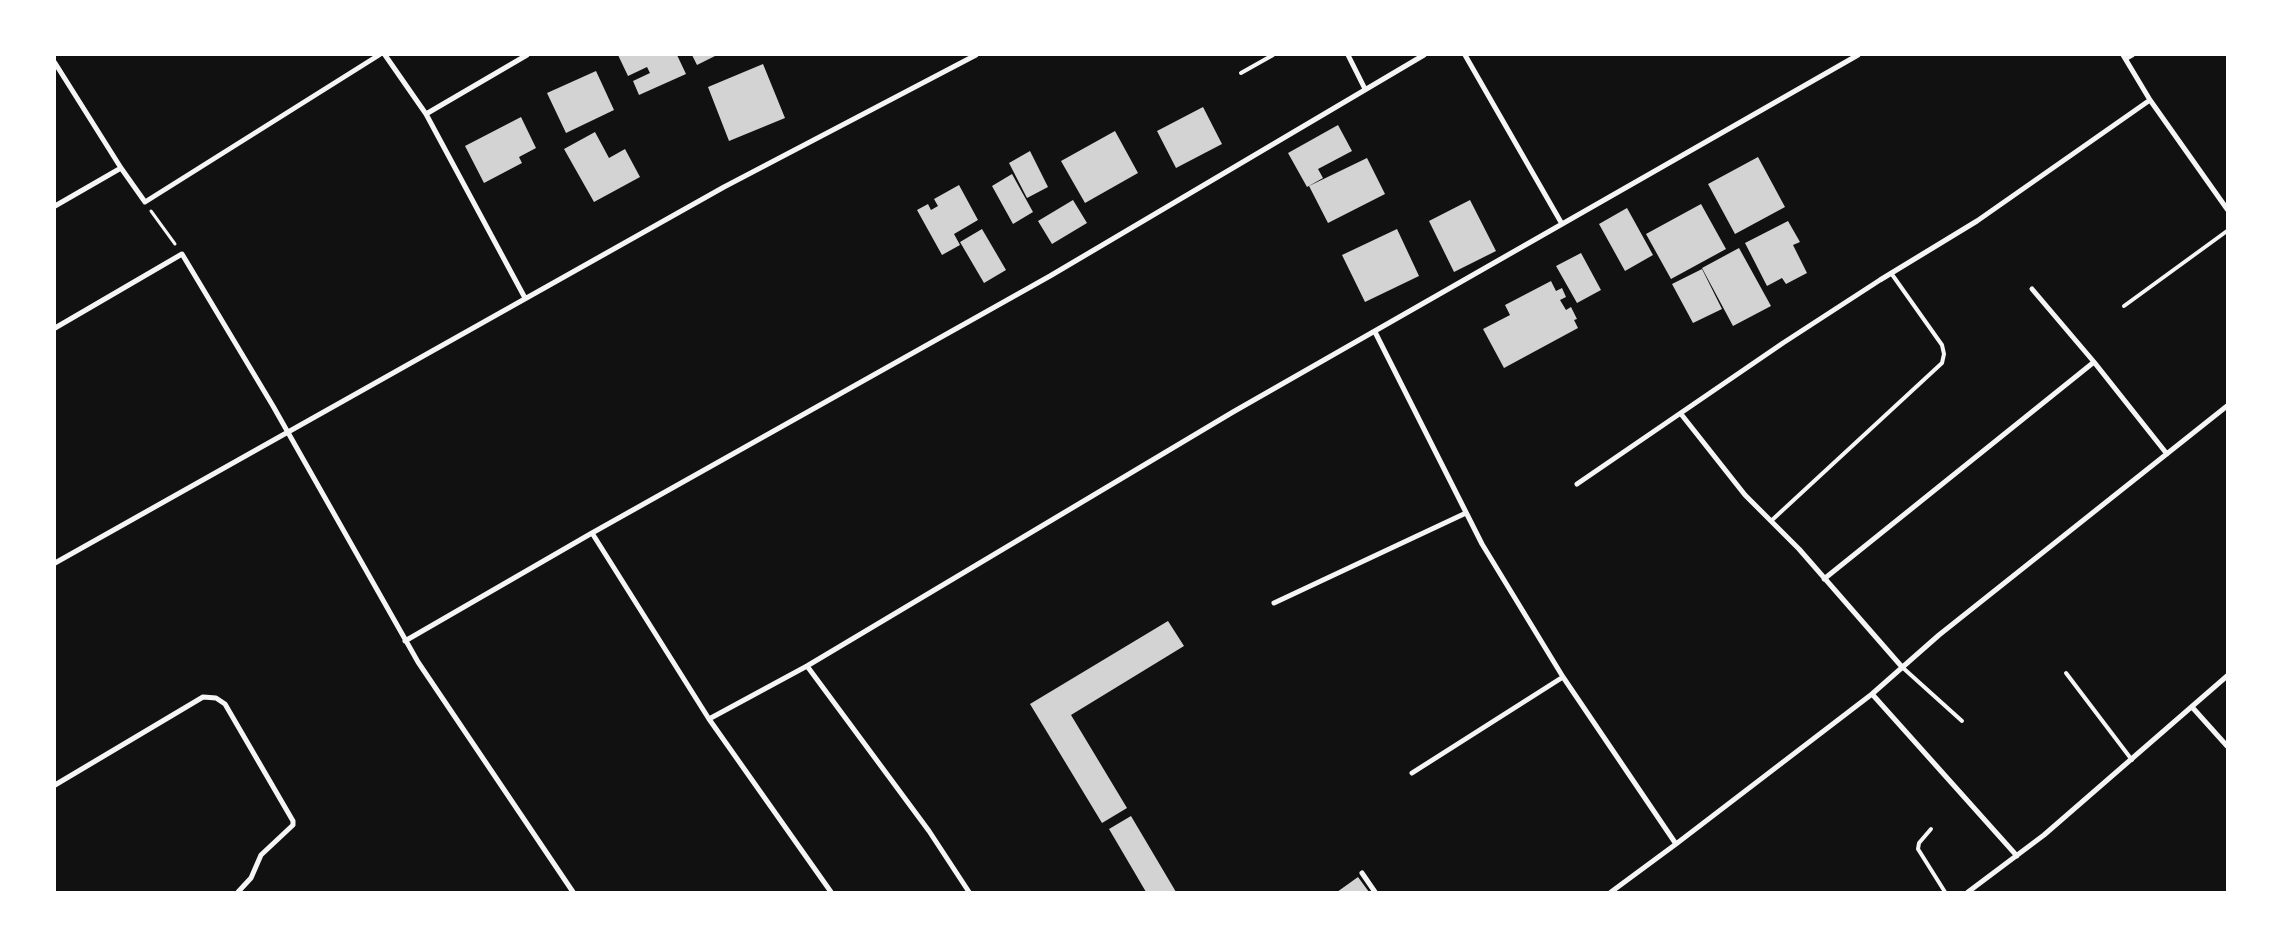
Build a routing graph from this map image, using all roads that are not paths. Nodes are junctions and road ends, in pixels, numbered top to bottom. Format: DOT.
graph roads {
  1 [pos="379,55"];
  2 [pos="385,55"];
  3 [pos="527,55"];
  4 [pos="976,55"];
  5 [pos="1273,55"];
  6 [pos="1348,55"];
  7 [pos="1424,55"];
  8 [pos="1465,55"];
  9 [pos="1858,55"];
  10 [pos="2133,55"];
  11 [pos="2124,57"];
  12 [pos="55,63"];
  13 [pos="1241,73"];
  14 [pos="1365,89"];
  15 [pos="2150,100"];
  16 [pos="426,114"];
  17 [pos="121,168"];
  18 [pos="55,206"];
  19 [pos="2227,209"];
  20 [pos="1562,224"];
  21 [pos="2227,231"];
  22 [pos="1891,273"];
  23 [pos="2032,289"];
  24 [pos="525,298"];
  25 [pos="2124,306"];
  26 [pos="55,328"];
  27 [pos="1375,332"];
  28 [pos="2094,362"];
  29 [pos="2227,406"];
  30 [pos="1680,414"];
  31 [pos="288,432"];
  32 [pos="2167,454"];
  33 [pos="1577,484"];
  34 [pos="1466,513"];
  35 [pos="1771,521"];
  36 [pos="592,533"];
  37 [pos="55,564"];
  38 [pos="1824,579"];
  39 [pos="1274,603"];
  40 [pos="405,641"];
  41 [pos="806,666"];
  42 [pos="1902,667"];
  43 [pos="2066,673"];
  44 [pos="2227,676"];
  45 [pos="1563,677"];
  46 [pos="1872,694"];
  47 [pos="2192,707"];
  48 [pos="709,719"];
  49 [pos="1962,721"];
  50 [pos="2227,746"];
  51 [pos="2132,760"];
  52 [pos="1412,773"];
  53 [pos="55,785"];
  54 [pos="1931,829"];
  55 [pos="1676,844"];
  56 [pos="2018,856"];
  57 [pos="1362,873"];
  58 [pos="238,892"];
  59 [pos="573,892"];
  60 [pos="831,892"];
  61 [pos="969,892"];
  62 [pos="1375,892"];
  63 [pos="1611,892"];
  64 [pos="1945,892"];
  65 [pos="1968,892"];
  1 -- 17 [label="street"];
  2 -- 16 [label="street"];
  3 -- 16 [label="street"];
  4 -- 24 [label="street"];
  5 -- 13 [label="lane"];
  6 -- 14 [label="street"];
  7 -- 14 [label="street"];
  8 -- 20 [label="street"];
  9 -- 20 [label="street"];
  10 -- 11 [label="lane"];
  11 -- 15 [label="street"];
  12 -- 17 [label="street"];
  14 -- 36 [label="street"];
  15 -- 19 [label="street"];
  15 -- 22 [label="street"];
  16 -- 24 [label="street"];
  17 -- 18 [label="street"];
  20 -- 27 [label="street"];
  21 -- 25 [label="lane"];
  22 -- 30 [label="street"];
  22 -- 35 [label="lane"];
  23 -- 28 [label="street"];
  24 -- 31 [label="street"];
  26 -- 31 [label="street"];
  27 -- 34 [label="street"];
  27 -- 41 [label="street"];
  28 -- 32 [label="street"];
  28 -- 38 [label="street"];
  29 -- 32 [label="street"];
  30 -- 33 [label="street"];
  30 -- 35 [label="street"];
  31 -- 37 [label="street"];
  31 -- 40 [label="street"];
  32 -- 42 [label="street"];
  34 -- 39 [label="street"];
  34 -- 45 [label="street"];
  35 -- 38 [label="street"];
  36 -- 40 [label="street"];
  36 -- 48 [label="street"];
  38 -- 42 [label="street"];
  40 -- 59 [label="street"];
  41 -- 48 [label="street"];
  41 -- 61 [label="street"];
  42 -- 46 [label="street"];
  42 -- 49 [label="lane"];
  43 -- 51 [label="lane"];
  44 -- 47 [label="street"];
  45 -- 52 [label="street"];
  45 -- 55 [label="street"];
  46 -- 55 [label="street"];
  46 -- 56 [label="street"];
  47 -- 50 [label="street"];
  47 -- 51 [label="street"];
  48 -- 60 [label="street"];
  51 -- 56 [label="street"];
  53 -- 58 [label="street"];
  54 -- 64 [label="lane"];
  55 -- 63 [label="street"];
  56 -- 65 [label="street"];
  57 -- 62 [label="street"];
}
